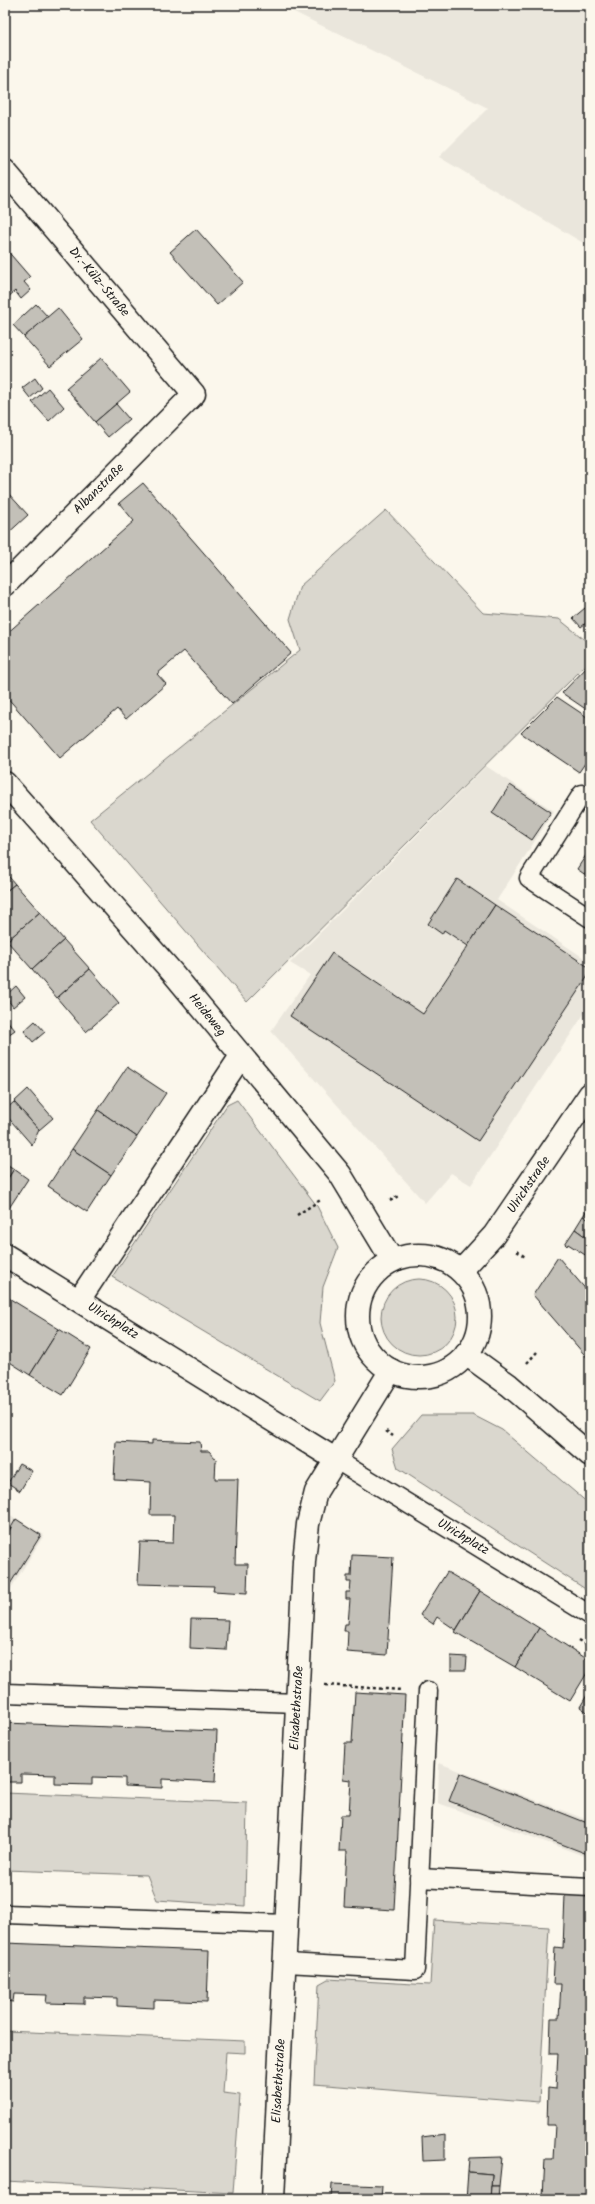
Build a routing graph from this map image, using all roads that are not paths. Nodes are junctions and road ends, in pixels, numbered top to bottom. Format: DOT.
graph roads {
  1 [pos="5,171"];
  2 [pos="194,394"];
  3 [pos="5,585"];
  4 [pos="5,783"];
  5 [pos="582,794"];
  6 [pos="590,918"];
  7 [pos="241,1056"];
  8 [pos="590,1094"];
  9 [pos="5,1255"];
  10 [pos="392,1260"];
  11 [pos="460,1271"];
  12 [pos="79,1300"];
  13 [pos="466,1354"];
  14 [pos="391,1370"];
  15 [pos="590,1455"];
  16 [pos="335,1459"];
  17 [pos="590,1615"];
  18 [pos="428,1691"];
  19 [pos="5,1693"];
  20 [pos="297,1703"];
  21 [pos="419,1878"];
  22 [pos="590,1887"];
  23 [pos="5,1914"];
  24 [pos="287,1924"];
  25 [pos="286,1963"];
  26 [pos="273,2199"];
  1 -- 2 [label="street, Dr.-Külz-Straße"];
  2 -- 3 [label="street, Albanstraße"];
  4 -- 7 [label="street, Heideweg"];
  5 -- 6 [label="lane"];
  7 -- 10 [label="street, Heideweg"];
  7 -- 12 [label="street, Ulrichplatz"];
  8 -- 11 [label="street, Ulrichstraße"];
  9 -- 12 [label="street"];
  10 -- 11 [label="street"];
  10 -- 14 [label="street"];
  11 -- 13 [label="street"];
  12 -- 16 [label="street, Ulrichplatz"];
  13 -- 14 [label="street"];
  13 -- 15 [label="street"];
  14 -- 16 [label="street"];
  16 -- 17 [label="lane, Ulrichplatz"];
  16 -- 20 [label="street, Elisabethstraße"];
  18 -- 21 [label="lane"];
  19 -- 20 [label="lane"];
  20 -- 24 [label="street, Elisabethstraße"];
  21 -- 22 [label="lane"];
  21 -- 25 [label="lane"];
  23 -- 24 [label="lane"];
  24 -- 25 [label="street, Elisabethstraße"];
  25 -- 26 [label="street, Elisabethstraße"];
}
